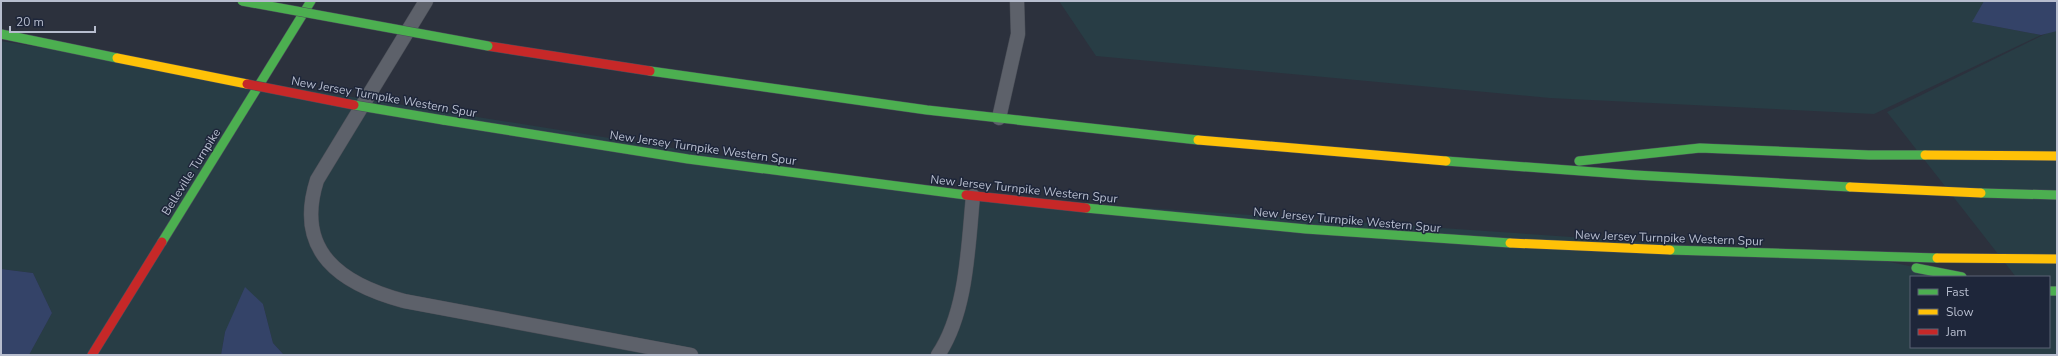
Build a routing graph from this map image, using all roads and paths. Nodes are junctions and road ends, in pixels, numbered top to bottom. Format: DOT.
graph roads {
  1 [pos="242,1"];
  2 [pos="311,1"];
  3 [pos="426,1"];
  4 [pos="1017,1"];
  5 [pos="1,34"];
  6 [pos="999,118"];
  7 [pos="2057,156"];
  8 [pos="1522,167"];
  9 [pos="2057,195"];
  10 [pos="973,196"];
  11 [pos="1866,257"];
  12 [pos="2057,259"];
  13 [pos="1957,276"];
  14 [pos="92,355"];
  15 [pos="691,355"];
  16 [pos="938,355"];
  1 -- 6 [label="main road, bridge"];
  2 -- 14 [label="main road, Belleville Turnpike"];
  3 -- 15 [label="lane"];
  4 -- 6 [label="lane"];
  5 -- 10 [label="main road, New Jersey Turnpike Western Spur, bridge"];
  6 -- 8 [label="main road"];
  7 -- 8 [label="main road"];
  8 -- 9 [label="main road"];
  10 -- 11 [label="main road, New Jersey Turnpike Western Spur"];
  10 -- 16 [label="lane"];
  11 -- 12 [label="main road, New Jersey Turnpike Western Spur"];
  11 -- 13 [label="main road"];
}
